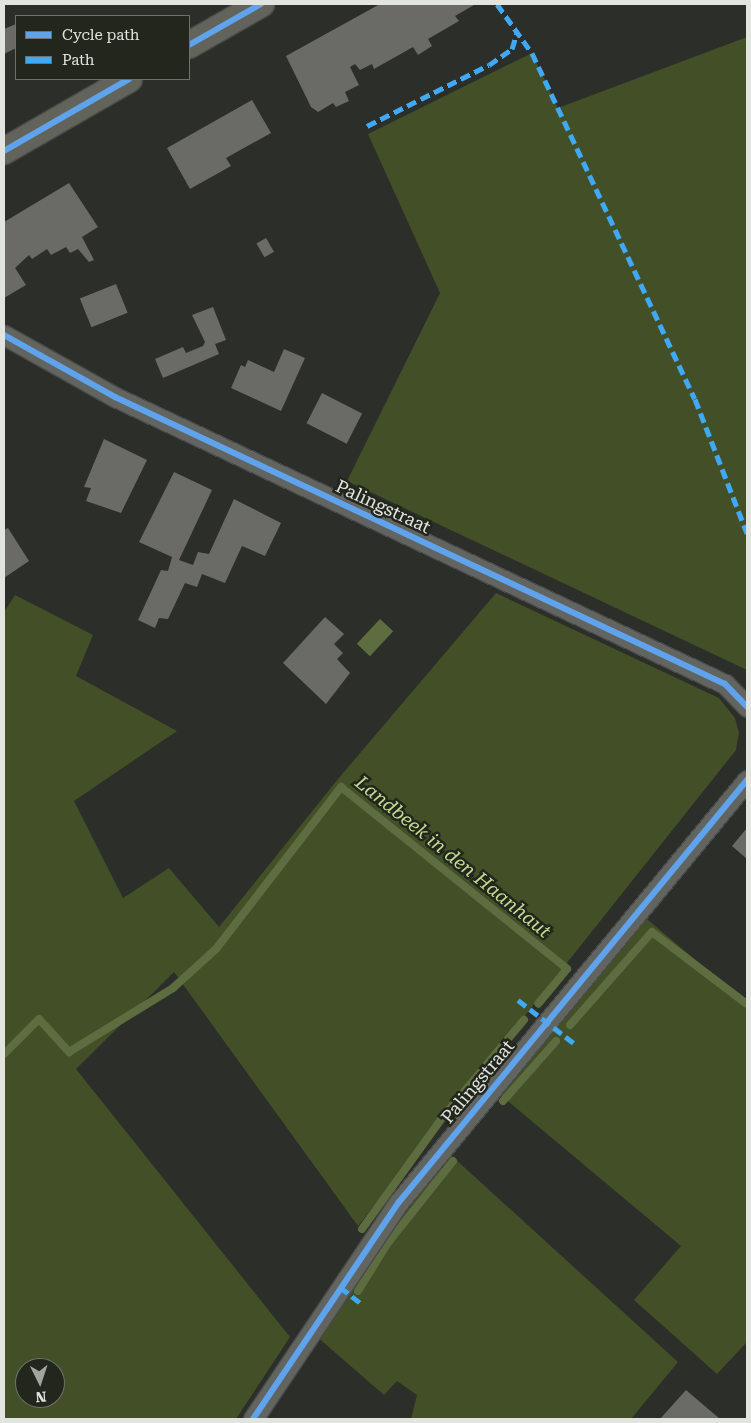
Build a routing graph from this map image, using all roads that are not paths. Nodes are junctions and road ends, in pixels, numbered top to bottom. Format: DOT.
graph roads {
  1 [pos="261,4"];
  2 [pos="190,44"];
  3 [pos="127,80"];
  4 [pos="4,151"];
  5 [pos="4,335"];
  6 [pos="747,707"];
  7 [pos="747,780"];
  8 [pos="253,1419"];
  1 -- 2 [label="main road"];
  3 -- 4 [label="main road"];
  5 -- 6 [label="street, Palingstraat"];
  7 -- 8 [label="street, Palingstraat"];
}
